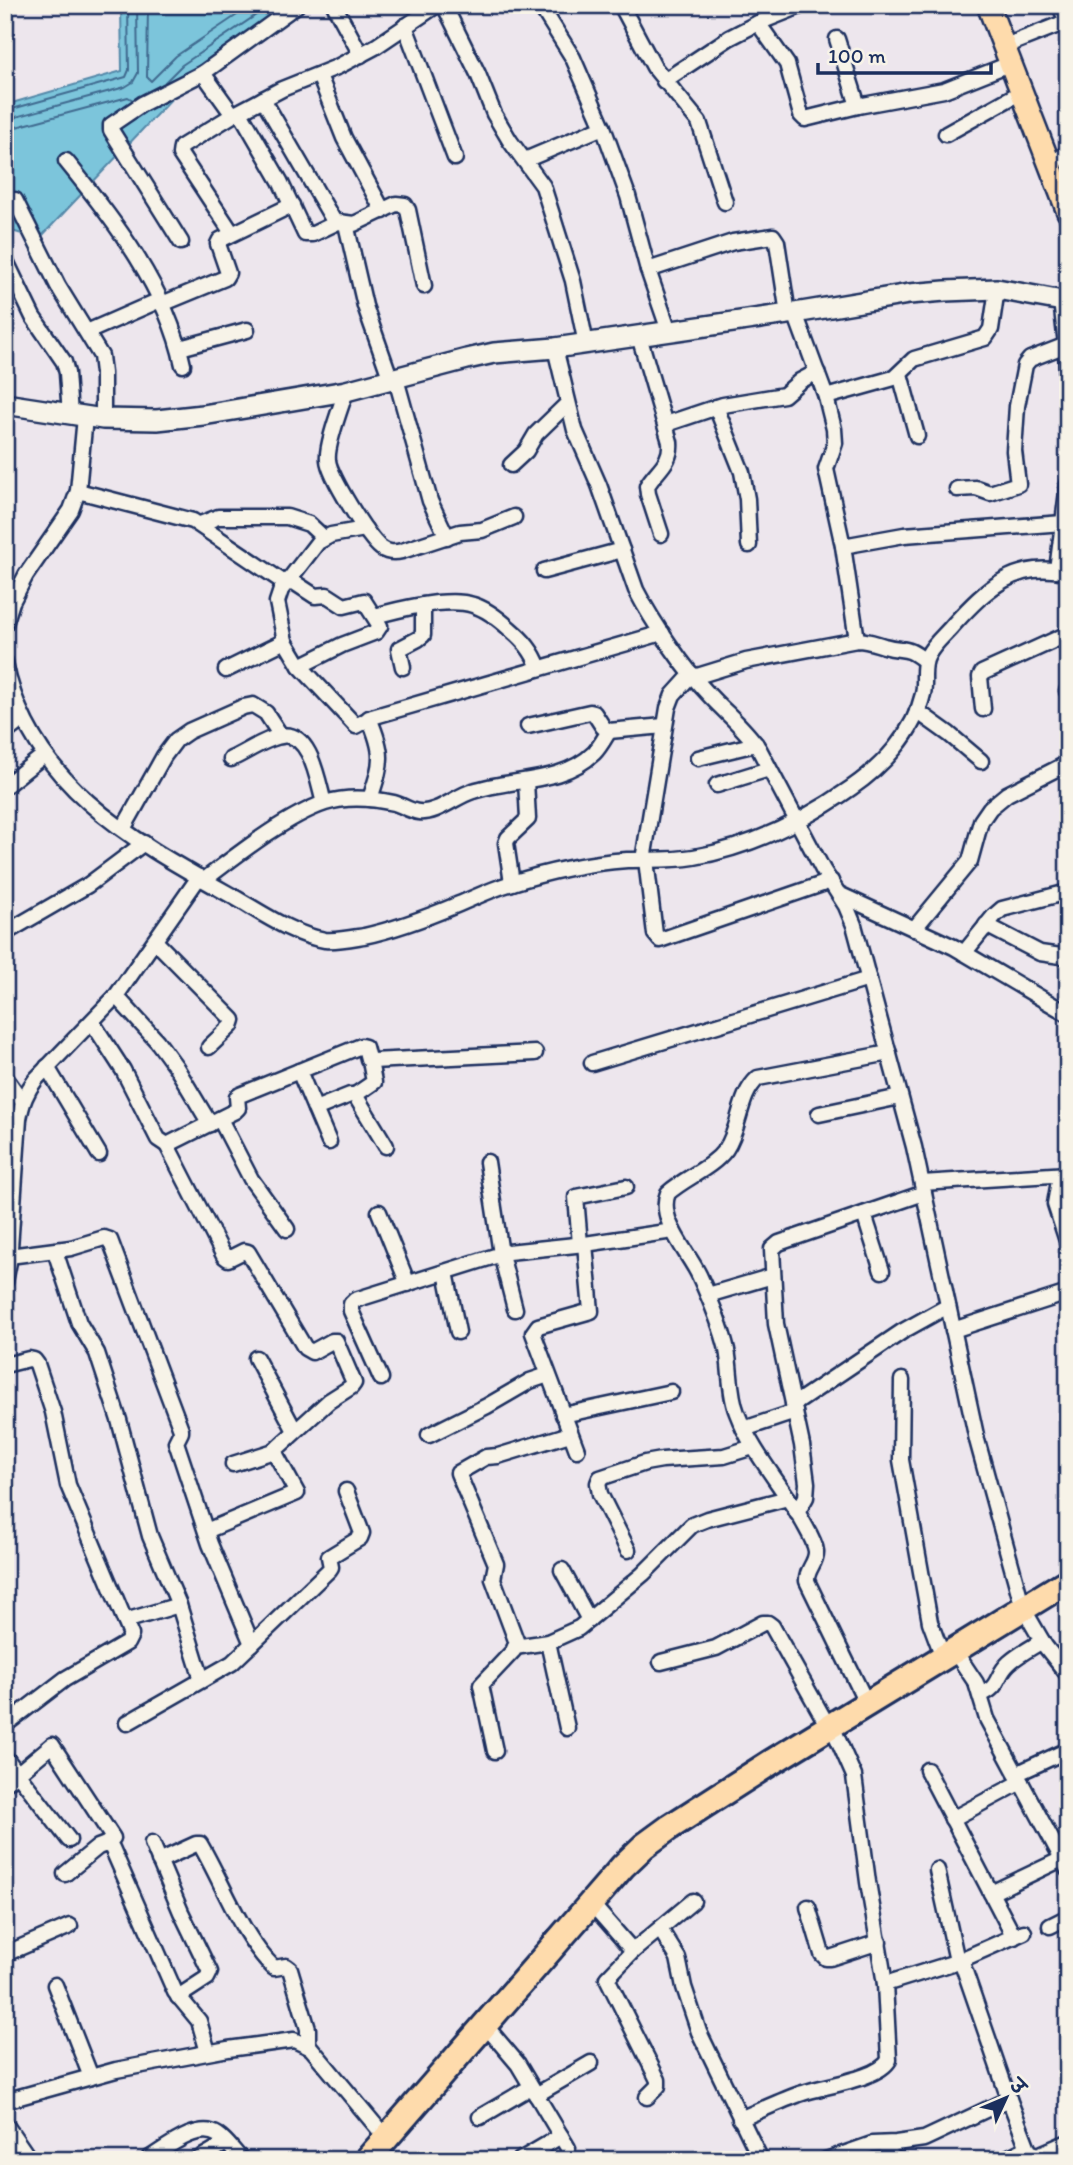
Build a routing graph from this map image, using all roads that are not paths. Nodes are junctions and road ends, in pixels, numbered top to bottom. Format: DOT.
graph roads {
  1 [pos="297,5"];
  2 [pos="334,5"];
  3 [pos="437,5"];
  4 [pos="444,5"];
  5 [pos="621,5"];
  6 [pos="988,5"];
  7 [pos="1059,5"];
  8 [pos="542,6"];
  9 [pos="793,7"];
  10 [pos="758,23"];
  11 [pos="405,26"];
  12 [pos="837,39"];
  13 [pos="1008,54"];
  14 [pos="361,55"];
  15 [pos="203,73"];
  16 [pos="318,75"];
  17 [pos="664,81"];
  18 [pos="1023,91"];
  19 [pos="263,100"];
  20 [pos="858,106"];
  21 [pos="237,113"];
  22 [pos="603,127"];
  23 [pos="946,134"];
  24 [pos="1068,152"];
  25 [pos="456,158"];
  26 [pos="524,160"];
  27 [pos="66,162"];
  28 [pos="1051,165"];
  29 [pos="15,200"];
  30 [pos="725,202"];
  31 [pos="292,205"];
  32 [pos="383,211"];
  33 [pos="1068,212"];
  34 [pos="341,223"];
  35 [pos="232,233"];
  36 [pos="181,242"];
  37 [pos="5,259"];
  38 [pos="648,270"];
  39 [pos="424,286"];
  40 [pos="997,289"];
  41 [pos="20,291"];
  42 [pos="5,296"];
  43 [pos="1064,301"];
  44 [pos="161,302"];
  45 [pos="792,314"];
  46 [pos="247,330"];
  47 [pos="669,331"];
  48 [pos="87,332"];
  49 [pos="639,336"];
  50 [pos="586,344"];
  51 [pos="1066,345"];
  52 [pos="180,348"];
  53 [pos="555,348"];
  54 [pos="183,365"];
  55 [pos="817,372"];
  56 [pos="900,374"];
  57 [pos="393,379"];
  58 [pos="346,391"];
  59 [pos="826,397"];
  60 [pos="5,404"];
  61 [pos="567,404"];
  62 [pos="716,407"];
  63 [pos="1068,409"];
  64 [pos="86,417"];
  65 [pos="666,424"];
  66 [pos="917,436"];
  67 [pos="511,465"];
  68 [pos="1068,485"];
  69 [pos="957,489"];
  70 [pos="78,491"];
  71 [pos="1065,515"];
  72 [pos="514,517"];
  73 [pos="200,524"];
  74 [pos="365,528"];
  75 [pos="661,534"];
  76 [pos="447,537"];
  77 [pos="324,538"];
  78 [pos="749,545"];
  79 [pos="843,546"];
  80 [pos="622,550"];
  81 [pos="544,571"];
  82 [pos="1063,572"];
  83 [pos="288,581"];
  84 [pos="10,597"];
  85 [pos="423,605"];
  86 [pos="375,617"];
  87 [pos="5,624"];
  88 [pos="663,633"];
  89 [pos="1067,637"];
  90 [pos="857,640"];
  91 [pos="285,641"];
  92 [pos="925,662"];
  93 [pos="5,664"];
  94 [pos="300,666"];
  95 [pos="403,667"];
  96 [pos="540,668"];
  97 [pos="226,670"];
  98 [pos="693,676"];
  99 [pos="983,709"];
  100 [pos="917,711"];
  101 [pos="369,718"];
  102 [pos="23,719"];
  103 [pos="528,726"];
  104 [pos="664,726"];
  105 [pos="609,732"];
  106 [pos="5,733"];
  107 [pos="281,736"];
  108 [pos="756,744"];
  109 [pos="44,755"];
  110 [pos="698,758"];
  111 [pos="231,759"];
  112 [pos="981,761"];
  113 [pos="1068,763"];
  114 [pos="769,769"];
  115 [pos="526,781"];
  116 [pos="717,785"];
  117 [pos="5,786"];
  118 [pos="370,800"];
  119 [pos="324,803"];
  120 [pos="798,822"];
  121 [pos="123,829"];
  122 [pos="144,843"];
  123 [pos="644,860"];
  124 [pos="201,879"];
  125 [pos="831,881"];
  126 [pos="512,883"];
  127 [pos="1068,892"];
  128 [pos="841,895"];
  129 [pos="986,925"];
  130 [pos="914,929"];
  131 [pos="5,933"];
  132 [pos="155,941"];
  133 [pos="964,953"];
  134 [pos="1068,957"];
  135 [pos="869,979"];
  136 [pos="116,996"];
  137 [pos="1068,1014"];
  138 [pos="92,1022"];
  139 [pos="209,1047"];
  140 [pos="535,1053"];
  141 [pos="889,1053"];
  142 [pos="370,1061"];
  143 [pos="592,1063"];
  144 [pos="47,1067"];
  145 [pos="299,1071"];
  146 [pos="5,1077"];
  147 [pos="355,1095"];
  148 [pos="900,1097"];
  149 [pos="15,1098"];
  150 [pos="315,1109"];
  151 [pos="819,1114"];
  152 [pos="215,1122"];
  153 [pos="329,1142"];
  154 [pos="167,1145"];
  155 [pos="386,1146"];
  156 [pos="99,1154"];
  157 [pos="10,1159"];
  158 [pos="487,1163"];
  159 [pos="1064,1175"];
  160 [pos="626,1187"];
  161 [pos="923,1188"];
  162 [pos="379,1212"];
  163 [pos="864,1213"];
  164 [pos="287,1229"];
  165 [pos="673,1231"];
  166 [pos="582,1244"];
  167 [pos="1068,1244"];
  168 [pos="55,1251"];
  169 [pos="501,1254"];
  170 [pos="9,1256"];
  171 [pos="882,1271"];
  172 [pos="446,1272"];
  173 [pos="773,1276"];
  174 [pos="5,1282"];
  175 [pos="408,1284"];
  176 [pos="1068,1293"];
  177 [pos="708,1295"];
  178 [pos="948,1306"];
  179 [pos="515,1309"];
  180 [pos="953,1330"];
  181 [pos="458,1332"];
  182 [pos="256,1358"];
  183 [pos="5,1365"];
  184 [pos="548,1375"];
  185 [pos="381,1378"];
  186 [pos="902,1380"];
  187 [pos="671,1392"];
  188 [pos="794,1409"];
  189 [pos="563,1415"];
  190 [pos="744,1429"];
  191 [pos="295,1432"];
  192 [pos="570,1434"];
  193 [pos="429,1435"];
  194 [pos="753,1447"];
  195 [pos="577,1450"];
  196 [pos="274,1451"];
  197 [pos="233,1464"];
  198 [pos="346,1491"];
  199 [pos="788,1499"];
  200 [pos="797,1513"];
  201 [pos="206,1531"];
  202 [pos="628,1550"];
  203 [pos="562,1570"];
  204 [pos="1068,1580"];
  205 [pos="179,1605"];
  206 [pos="1023,1608"];
  207 [pos="589,1620"];
  208 [pos="125,1621"];
  209 [pos="1042,1641"];
  210 [pos="548,1642"];
  211 [pos="252,1644"];
  212 [pos="515,1647"];
  213 [pos="949,1654"];
  214 [pos="661,1662"];
  215 [pos="1068,1675"];
  216 [pos="202,1681"];
  217 [pos="980,1696"];
  218 [pos="867,1704"];
  219 [pos="6,1723"];
  220 [pos="127,1723"];
  221 [pos="830,1727"];
  222 [pos="568,1728"];
  223 [pos="1068,1750"];
  224 [pos="495,1751"];
  225 [pos="5,1757"];
  226 [pos="927,1770"];
  227 [pos="16,1773"];
  228 [pos="1019,1778"];
  229 [pos="5,1784"];
  230 [pos="952,1819"];
  231 [pos="69,1840"];
  232 [pos="152,1843"];
  233 [pos="106,1844"];
  234 [pos="159,1861"];
  235 [pos="1065,1865"];
  236 [pos="937,1870"];
  237 [pos="65,1874"];
  238 [pos="991,1893"];
  239 [pos="694,1901"];
  240 [pos="591,1903"];
  241 [pos="808,1907"];
  242 [pos="1068,1917"];
  243 [pos="70,1926"];
  244 [pos="1050,1927"];
  245 [pos="660,1929"];
  246 [pos="879,1942"];
  247 [pos="633,1951"];
  248 [pos="5,1954"];
  249 [pos="959,1961"];
  250 [pos="885,1984"];
  251 [pos="55,1985"];
  252 [pos="178,1997"];
  253 [pos="485,2025"];
  254 [pos="308,2046"];
  255 [pos="208,2052"];
  256 [pos="591,2063"];
  257 [pos="90,2077"];
  258 [pos="533,2091"];
  259 [pos="647,2097"];
  260 [pos="1009,2099"];
  261 [pos="5,2101"];
  262 [pos="480,2117"];
  263 [pos="740,2119"];
  264 [pos="5,2128"];
  265 [pos="386,2138"];
  266 [pos="1068,2142"];
  267 [pos="226,2143"];
  268 [pos="884,2144"];
  269 [pos="1029,2151"];
  270 [pos="27,2160"];
  271 [pos="147,2160"];
  272 [pos="197,2160"];
  273 [pos="242,2160"];
  274 [pos="367,2160"];
  275 [pos="520,2160"];
  276 [pos="761,2160"];
  277 [pos="826,2160"];
  278 [pos="894,2160"];
  279 [pos="1003,2160"];
  1 -- 15 [label="street"];
  2 -- 14 [label="street"];
  3 -- 11 [label="street"];
  4 -- 26 [label="street"];
  5 -- 17 [label="street"];
  6 -- 13 [label="main road"];
  7 -- 13 [label="street"];
  8 -- 22 [label="street"];
  9 -- 10 [label="street"];
  10 -- 17 [label="street"];
  10 -- 20 [label="street"];
  11 -- 14 [label="street"];
  11 -- 25 [label="street"];
  12 -- 20 [label="street"];
  13 -- 18 [label="main road"];
  13 -- 20 [label="street"];
  14 -- 16 [label="street"];
  15 -- 21 [label="street"];
  15 -- 36 [label="street"];
  16 -- 19 [label="street"];
  16 -- 32 [label="street"];
  17 -- 30 [label="street"];
  18 -- 23 [label="street"];
  18 -- 28 [label="main road"];
  19 -- 21 [label="street"];
  19 -- 34 [label="street"];
  21 -- 31 [label="street"];
  21 -- 35 [label="street"];
  22 -- 26 [label="street"];
  22 -- 38 [label="street"];
  24 -- 28 [label="street"];
  26 -- 50 [label="street"];
  27 -- 44 [label="street"];
  28 -- 33 [label="main road"];
  29 -- 48 [label="street"];
  31 -- 34 [label="street"];
  31 -- 35 [label="street"];
  32 -- 34 [label="street"];
  32 -- 39 [label="street"];
  34 -- 57 [label="street"];
  35 -- 44 [label="street"];
  37 -- 41 [label="street"];
  38 -- 45 [label="street"];
  38 -- 47 [label="street"];
  40 -- 43 [label="street"];
  40 -- 45 [label="street"];
  40 -- 56 [label="street"];
  41 -- 42 [label="street"];
  41 -- 64 [label="street"];
  43 -- 51 [label="street"];
  44 -- 48 [label="street"];
  44 -- 52 [label="street"];
  45 -- 47 [label="street"];
  45 -- 55 [label="street"];
  46 -- 52 [label="street"];
  47 -- 49 [label="street"];
  48 -- 64 [label="street"];
  49 -- 50 [label="street"];
  49 -- 65 [label="street"];
  50 -- 53 [label="street"];
  51 -- 63 [label="street"];
  51 -- 69 [label="street"];
  52 -- 54 [label="street"];
  53 -- 57 [label="street"];
  53 -- 61 [label="street"];
  55 -- 59 [label="street"];
  55 -- 62 [label="street"];
  56 -- 59 [label="street"];
  56 -- 66 [label="street"];
  57 -- 58 [label="street"];
  57 -- 76 [label="street"];
  58 -- 64 [label="street"];
  58 -- 74 [label="street"];
  59 -- 79 [label="street"];
  60 -- 64 [label="street"];
  61 -- 67 [label="street"];
  61 -- 80 [label="street"];
  62 -- 65 [label="street"];
  62 -- 78 [label="street"];
  64 -- 70 [label="street"];
  65 -- 75 [label="street"];
  68 -- 71 [label="street"];
  70 -- 73 [label="street"];
  70 -- 84 [label="street"];
  71 -- 79 [label="street"];
  71 -- 82 [label="street"];
  72 -- 76 [label="street"];
  73 -- 77 [label="street"];
  73 -- 83 [label="street"];
  74 -- 76 [label="street"];
  74 -- 77 [label="street"];
  77 -- 83 [label="street"];
  79 -- 90 [label="street"];
  80 -- 81 [label="street"];
  80 -- 88 [label="street"];
  82 -- 92 [label="street"];
  83 -- 86 [label="street"];
  83 -- 91 [label="street"];
  84 -- 87 [label="street"];
  85 -- 86 [label="street"];
  85 -- 95 [label="street"];
  85 -- 96 [label="street"];
  86 -- 94 [label="street"];
  88 -- 96 [label="street"];
  88 -- 98 [label="street"];
  89 -- 99 [label="street"];
  90 -- 92 [label="street"];
  90 -- 98 [label="street"];
  91 -- 94 [label="street"];
  91 -- 97 [label="street"];
  92 -- 100 [label="street"];
  93 -- 102 [label="street"];
  94 -- 101 [label="street"];
  96 -- 101 [label="street"];
  98 -- 104 [label="street"];
  98 -- 108 [label="street"];
  100 -- 112 [label="street"];
  100 -- 120 [label="street"];
  101 -- 118 [label="street"];
  102 -- 106 [label="street"];
  102 -- 109 [label="street"];
  103 -- 105 [label="street"];
  104 -- 105 [label="street"];
  104 -- 123 [label="street"];
  105 -- 115 [label="street"];
  107 -- 111 [label="street"];
  107 -- 119 [label="street"];
  107 -- 121 [label="street"];
  108 -- 110 [label="street"];
  108 -- 114 [label="street"];
  109 -- 117 [label="street"];
  109 -- 121 [label="street"];
  113 -- 130 [label="street"];
  114 -- 116 [label="street"];
  114 -- 120 [label="street"];
  115 -- 118 [label="street"];
  115 -- 126 [label="street"];
  118 -- 119 [label="street"];
  119 -- 124 [label="street"];
  120 -- 123 [label="street"];
  120 -- 125 [label="street"];
  121 -- 122 [label="street"];
  122 -- 124 [label="street"];
  122 -- 131 [label="street"];
  123 -- 125 [label="street"];
  123 -- 126 [label="street"];
  124 -- 126 [label="street"];
  124 -- 132 [label="street"];
  125 -- 128 [label="street"];
  127 -- 129 [label="street"];
  128 -- 130 [label="street"];
  128 -- 135 [label="street"];
  129 -- 133 [label="street"];
  129 -- 134 [label="street"];
  130 -- 133 [label="street"];
  132 -- 136 [label="street"];
  132 -- 139 [label="street"];
  133 -- 137 [label="street"];
  135 -- 141 [label="street"];
  135 -- 143 [label="street"];
  136 -- 138 [label="street"];
  136 -- 152 [label="street"];
  138 -- 144 [label="street"];
  138 -- 154 [label="street"];
  140 -- 142 [label="street"];
  141 -- 148 [label="street"];
  141 -- 165 [label="street"];
  142 -- 145 [label="street"];
  142 -- 147 [label="street"];
  144 -- 149 [label="street"];
  144 -- 156 [label="street"];
  145 -- 150 [label="street"];
  145 -- 152 [label="street"];
  146 -- 149 [label="street"];
  147 -- 150 [label="street"];
  147 -- 155 [label="street"];
  148 -- 151 [label="street"];
  148 -- 161 [label="street"];
  149 -- 157 [label="street"];
  150 -- 153 [label="street"];
  152 -- 154 [label="street"];
  152 -- 164 [label="street"];
  154 -- 191 [label="street"];
  157 -- 170 [label="street"];
  158 -- 169 [label="street"];
  159 -- 161 [label="street"];
  159 -- 167 [label="street"];
  160 -- 166 [label="street"];
  161 -- 163 [label="street"];
  161 -- 178 [label="street"];
  162 -- 175 [label="street"];
  163 -- 171 [label="street"];
  163 -- 173 [label="street"];
  165 -- 166 [label="street"];
  165 -- 177 [label="street"];
  166 -- 169 [label="street"];
  166 -- 184 [label="street"];
  168 -- 170 [label="street"];
  168 -- 201 [label="street"];
  168 -- 205 [label="street"];
  169 -- 172 [label="street"];
  169 -- 179 [label="street"];
  170 -- 174 [label="street"];
  172 -- 175 [label="street"];
  172 -- 181 [label="street"];
  173 -- 177 [label="street"];
  173 -- 188 [label="street"];
  175 -- 185 [label="street"];
  176 -- 180 [label="street"];
  177 -- 190 [label="street"];
  178 -- 180 [label="street"];
  178 -- 188 [label="street"];
  180 -- 206 [label="street"];
  182 -- 191 [label="street"];
  183 -- 208 [label="street"];
  184 -- 189 [label="street"];
  184 -- 193 [label="street"];
  186 -- 213 [label="street"];
  187 -- 189 [label="street"];
  188 -- 190 [label="street"];
  188 -- 200 [label="street"];
  189 -- 192 [label="street"];
  190 -- 194 [label="street"];
  191 -- 196 [label="street"];
  192 -- 195 [label="street"];
  192 -- 212 [label="street"];
  194 -- 199 [label="street"];
  194 -- 202 [label="street"];
  196 -- 197 [label="street"];
  196 -- 201 [label="street"];
  198 -- 211 [label="street"];
  199 -- 200 [label="street"];
  199 -- 207 [label="street"];
  200 -- 218 [label="street"];
  201 -- 211 [label="street"];
  203 -- 207 [label="street"];
  204 -- 206 [label="highway"];
  205 -- 208 [label="street"];
  205 -- 216 [label="street"];
  206 -- 209 [label="street"];
  206 -- 213 [label="highway"];
  207 -- 210 [label="street"];
  208 -- 219 [label="street"];
  209 -- 215 [label="street"];
  209 -- 217 [label="street"];
  210 -- 212 [label="street"];
  210 -- 222 [label="street"];
  211 -- 216 [label="street"];
  212 -- 224 [label="street"];
  213 -- 217 [label="street"];
  213 -- 218 [label="highway"];
  214 -- 221 [label="street"];
  216 -- 220 [label="street"];
  217 -- 228 [label="street"];
  218 -- 221 [label="highway"];
  221 -- 240 [label="highway"];
  221 -- 246 [label="street"];
  223 -- 228 [label="street"];
  225 -- 227 [label="street"];
  226 -- 230 [label="street"];
  227 -- 229 [label="street"];
  227 -- 231 [label="street"];
  227 -- 233 [label="street"];
  228 -- 230 [label="street"];
  228 -- 235 [label="street"];
  230 -- 238 [label="street"];
  232 -- 234 [label="street"];
  233 -- 237 [label="street"];
  233 -- 252 [label="street"];
  234 -- 252 [label="street"];
  234 -- 254 [label="street"];
  235 -- 238 [label="street"];
  236 -- 249 [label="street"];
  238 -- 249 [label="street"];
  239 -- 245 [label="street"];
  240 -- 247 [label="street"];
  240 -- 253 [label="highway"];
  241 -- 246 [label="street"];
  242 -- 244 [label="street"];
  243 -- 248 [label="street"];
  245 -- 247 [label="street"];
  245 -- 263 [label="street"];
  246 -- 250 [label="street"];
  247 -- 259 [label="street"];
  249 -- 250 [label="street"];
  249 -- 260 [label="street"];
  250 -- 263 [label="street"];
  251 -- 257 [label="street"];
  252 -- 255 [label="street"];
  253 -- 258 [label="street"];
  253 -- 265 [label="highway"];
  254 -- 255 [label="street"];
  254 -- 265 [label="street"];
  255 -- 257 [label="street"];
  256 -- 258 [label="street"];
  257 -- 261 [label="street"];
  258 -- 262 [label="street"];
  258 -- 275 [label="street"];
  260 -- 268 [label="street"];
  260 -- 269 [label="street"];
  263 -- 276 [label="street"];
  264 -- 270 [label="street"];
  265 -- 274 [label="highway"];
  266 -- 269 [label="street"];
  267 -- 271 [label="street"];
  267 -- 272 [label="street"];
  267 -- 273 [label="street"];
  268 -- 277 [label="street"];
  268 -- 278 [label="street"];
  269 -- 279 [label="street"];
}
